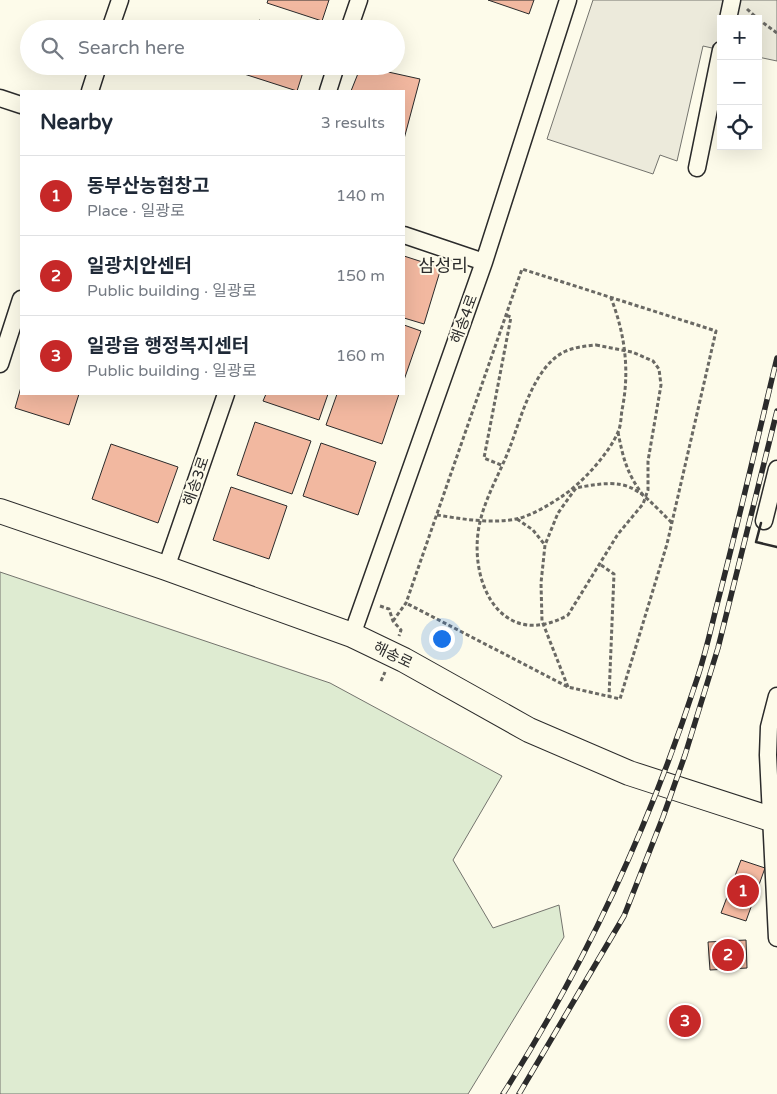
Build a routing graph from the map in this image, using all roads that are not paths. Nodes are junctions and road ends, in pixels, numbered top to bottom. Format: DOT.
graph roads {
  1 [pos="120,0"];
  2 [pos="358,0"];
  3 [pos="568,0"];
  4 [pos="732,0"];
  5 [pos="729,15"];
  6 [pos="113,20"];
  7 [pos="352,20"];
  8 [pos="719,60"];
  9 [pos="95,75"];
  10 [pos="333,75"];
  11 [pos="90,90"];
  12 [pos="328,90"];
  13 [pos="0,98"];
  14 [pos="20,105"];
  15 [pos="697,168"];
  16 [pos="405,235"];
  17 [pos="484,262"];
  18 [pos="20,303"];
  19 [pos="0,364"];
  20 [pos="226,395"];
  21 [pos="777,469"];
  22 [pos="0,511"];
  23 [pos="764,521"];
  24 [pos="166,568"];
  25 [pos="352,635"];
  26 [pos="777,696"];
  27 [pos="774,820"];
  28 [pos="777,938"];
  1 -- 6 [label="street"];
  2 -- 7 [label="street"];
  3 -- 17 [label="street, 해송4로"];
  4 -- 5 [label="street"];
  8 -- 15 [label="street"];
  9 -- 11 [label="street"];
  10 -- 12 [label="street"];
  13 -- 14 [label="street"];
  16 -- 17 [label="street"];
  17 -- 25 [label="street, 해송4로"];
  18 -- 19 [label="street"];
  20 -- 24 [label="street, 해송3로"];
  21 -- 23 [label="street"];
  22 -- 24 [label="street, 해송로"];
  24 -- 25 [label="street, 해송로"];
  25 -- 27 [label="street, 해송로"];
  26 -- 27 [label="street"];
  27 -- 28 [label="street"];
}
